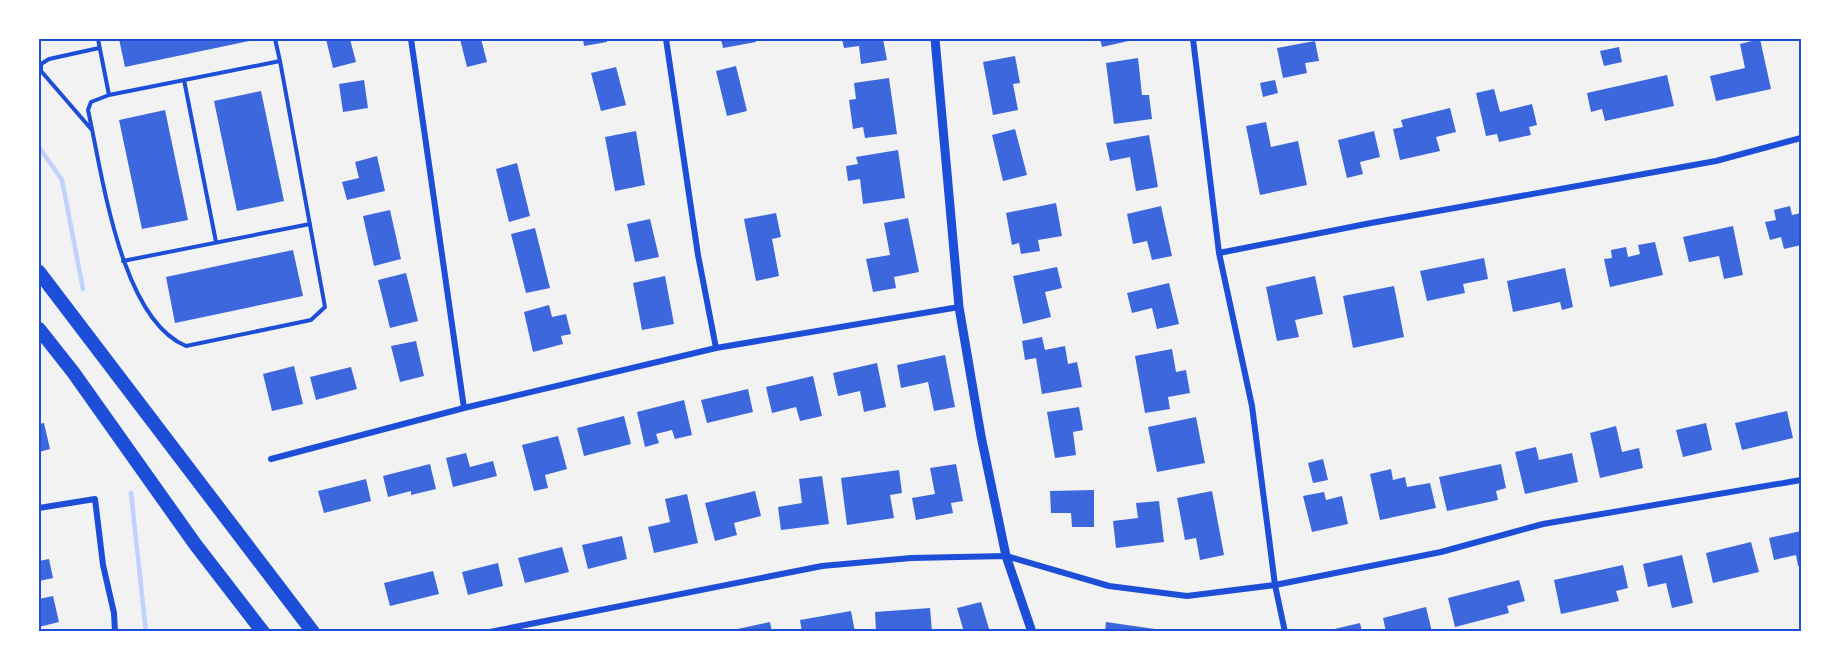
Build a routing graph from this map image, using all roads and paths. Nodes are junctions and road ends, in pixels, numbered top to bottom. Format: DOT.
graph roads {
  1 [pos="98,39"];
  2 [pos="275,39"];
  3 [pos="411,39"];
  4 [pos="666,39"];
  5 [pos="935,39"];
  6 [pos="1193,39"];
  7 [pos="99,48"];
  8 [pos="280,62"];
  9 [pos="184,80"];
  10 [pos="109,95"];
  11 [pos="93,132"];
  12 [pos="1801,138"];
  13 [pos="310,224"];
  14 [pos="216,242"];
  15 [pos="1219,253"];
  16 [pos="123,261"];
  17 [pos="39,272"];
  18 [pos="959,307"];
  19 [pos="39,329"];
  20 [pos="716,348"];
  21 [pos="465,408"];
  22 [pos="271,459"];
  23 [pos="1801,480"];
  24 [pos="39,508"];
  25 [pos="1006,556"];
  26 [pos="1275,585"];
  27 [pos="115,632"];
  28 [pos="263,632"];
  29 [pos="313,632"];
  30 [pos="490,632"];
  31 [pos="1032,632"];
  32 [pos="1285,632"];
  1 -- 7 [label="lane"];
  2 -- 8 [label="lane"];
  3 -- 21 [label="street"];
  4 -- 20 [label="street"];
  5 -- 18 [label="street"];
  6 -- 15 [label="street"];
  7 -- 10 [label="lane"];
  7 -- 11 [label="lane"];
  8 -- 9 [label="lane"];
  8 -- 13 [label="lane"];
  9 -- 10 [label="lane"];
  9 -- 14 [label="lane"];
  10 -- 11 [label="lane"];
  11 -- 16 [label="lane"];
  12 -- 15 [label="street"];
  13 -- 14 [label="lane"];
  13 -- 16 [label="lane"];
  14 -- 16 [label="lane"];
  15 -- 26 [label="street"];
  17 -- 29 [label="highway"];
  18 -- 20 [label="street"];
  18 -- 25 [label="street"];
  19 -- 28 [label="highway"];
  20 -- 21 [label="street"];
  21 -- 22 [label="street"];
  23 -- 26 [label="street"];
  24 -- 27 [label="street"];
  25 -- 26 [label="street"];
  25 -- 30 [label="street"];
  25 -- 31 [label="street"];
  26 -- 32 [label="street"];
}
